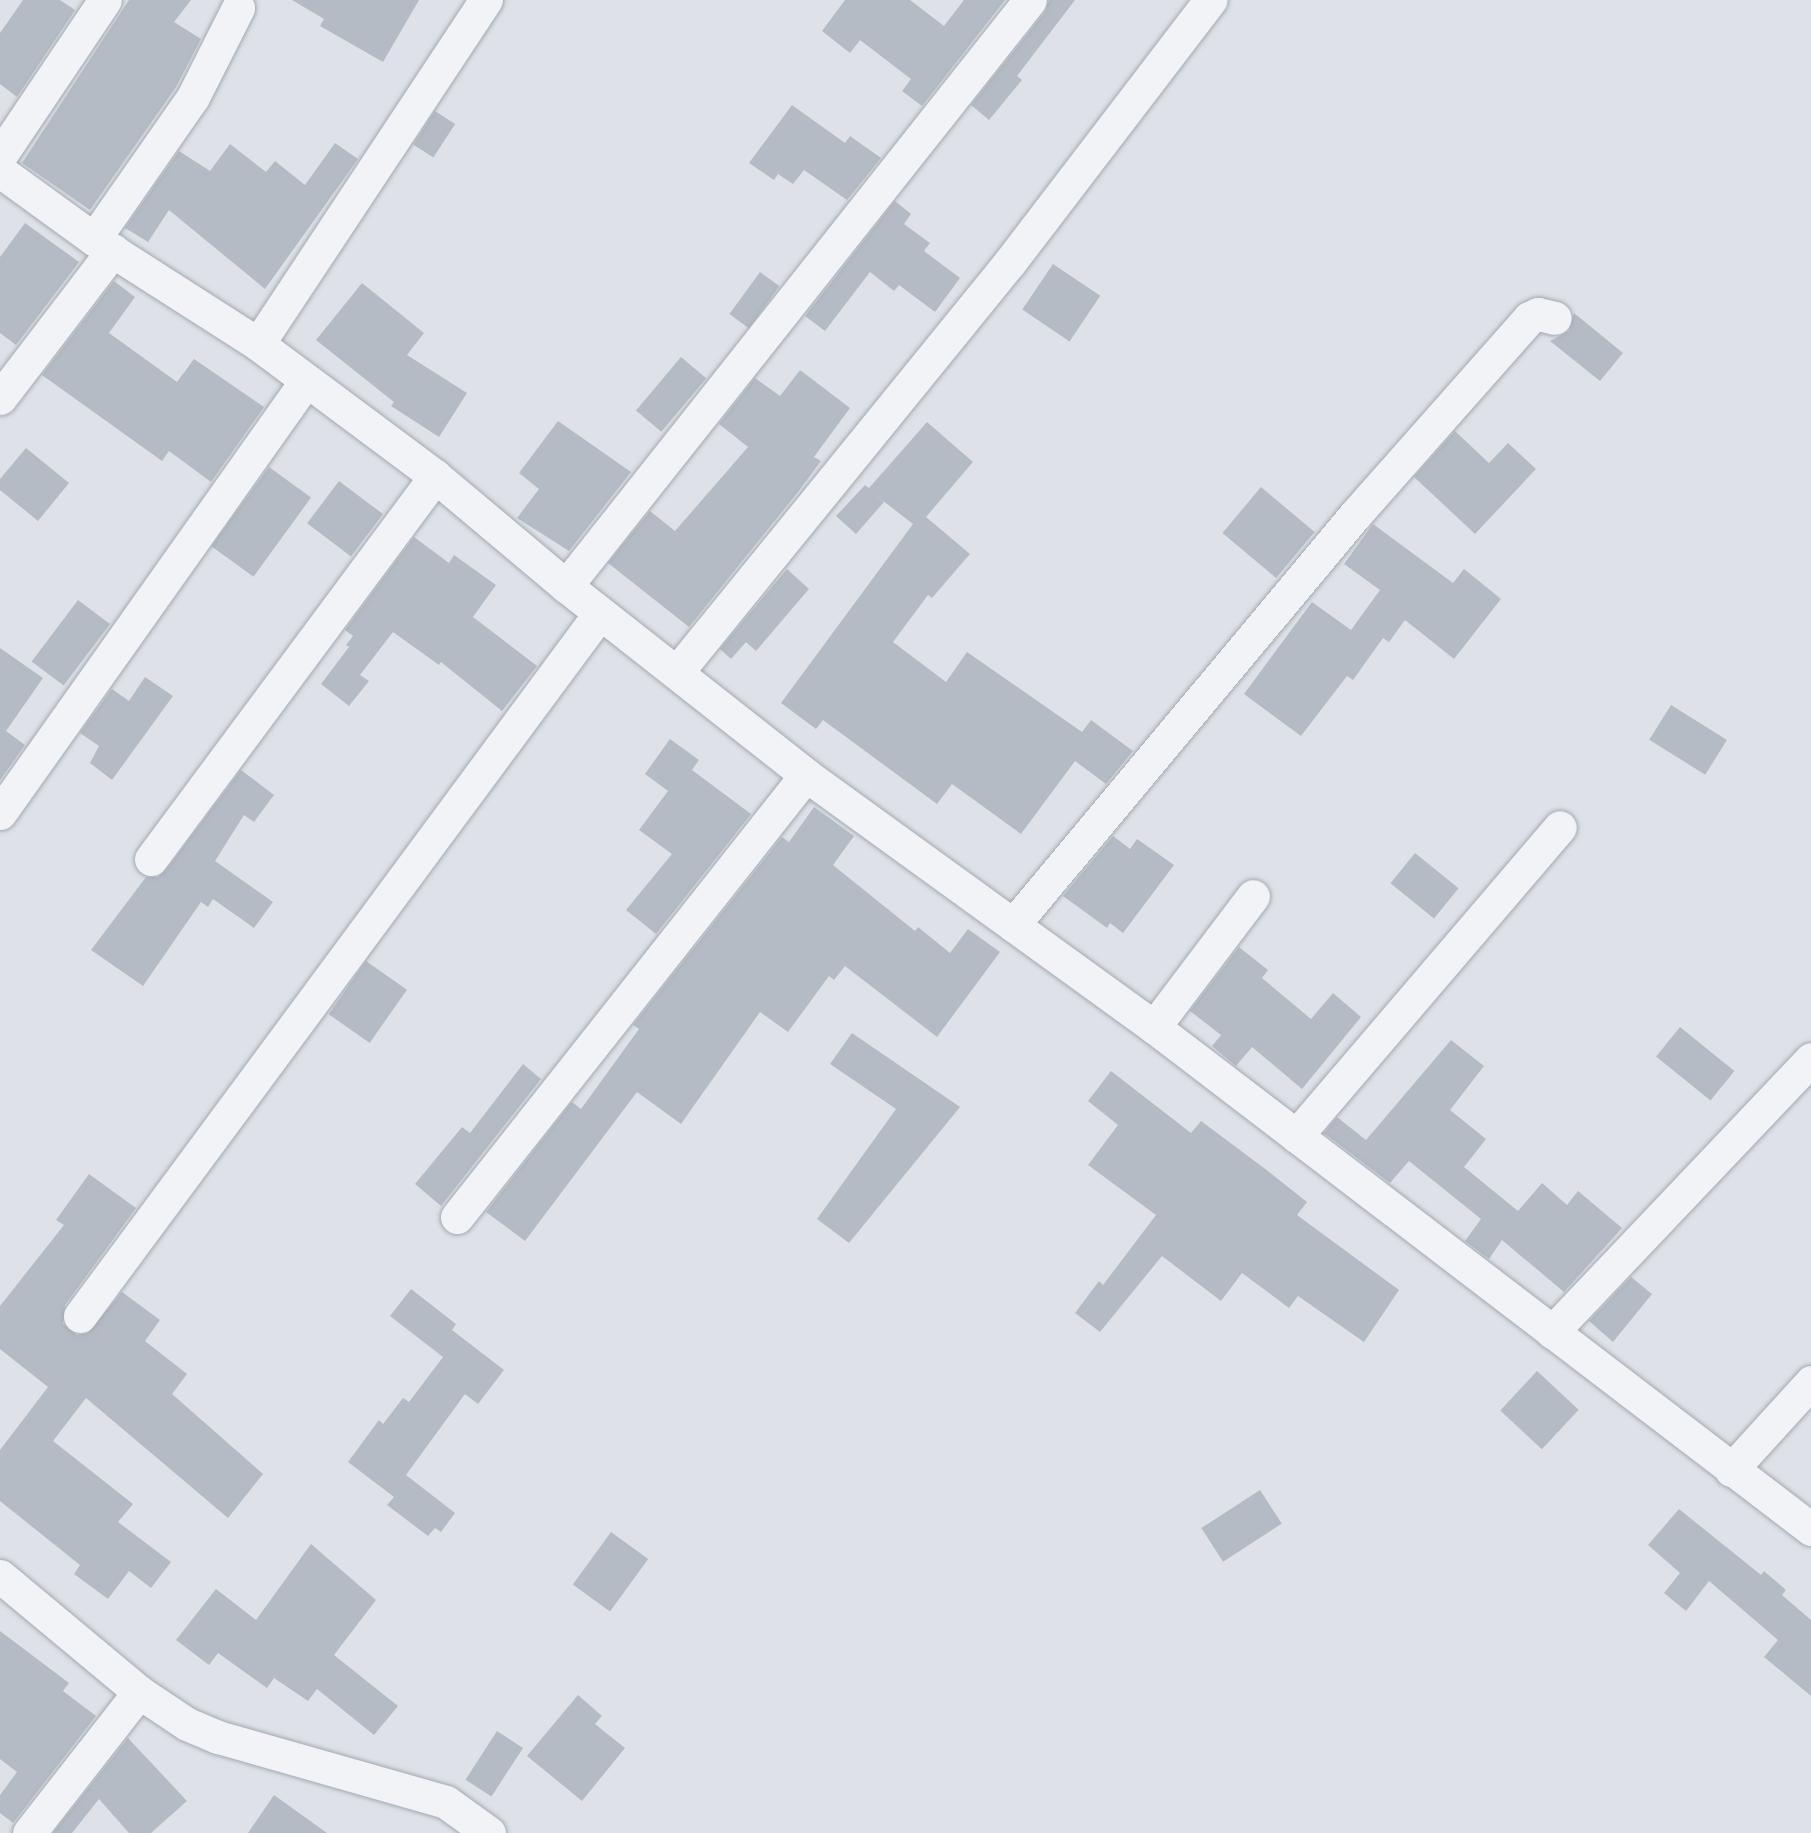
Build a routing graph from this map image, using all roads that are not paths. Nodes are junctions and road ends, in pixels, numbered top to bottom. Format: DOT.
graph roads {
  1 [pos="105,0"];
  2 [pos="486,0"];
  3 [pos="1030,0"];
  4 [pos="1210,0"];
  5 [pos="238,8"];
  6 [pos="0,156"];
  7 [pos="0,172"];
  8 [pos="103,245"];
  9 [pos="1555,318"];
  10 [pos="257,344"];
  11 [pos="306,381"];
  12 [pos="0,398"];
  13 [pos="435,476"];
  14 [pos="566,586"];
  15 [pos="600,613"];
  16 [pos="677,672"];
  17 [pos="806,775"];
  18 [pos="0,813"];
  19 [pos="1560,827"];
  20 [pos="151,859"];
  21 [pos="1253,896"];
  22 [pos="1013,925"];
  23 [pos="1154,1027"];
  24 [pos="1811,1059"];
  25 [pos="1296,1136"];
  26 [pos="457,1217"];
  27 [pos="80,1316"];
  28 [pos="1552,1332"];
  29 [pos="1811,1382"];
  30 [pos="1731,1470"];
  31 [pos="1811,1528"];
  32 [pos="0,1576"];
  33 [pos="139,1692"];
  34 [pos="29,1833"];
  35 [pos="489,1833"];
  1 -- 6 [label="street"];
  2 -- 10 [label="street"];
  3 -- 14 [label="street"];
  4 -- 16 [label="street"];
  5 -- 8 [label="street"];
  7 -- 8 [label="street"];
  8 -- 10 [label="street"];
  8 -- 12 [label="street"];
  9 -- 22 [label="street"];
  10 -- 11 [label="street"];
  11 -- 13 [label="street"];
  11 -- 18 [label="street"];
  13 -- 14 [label="street"];
  13 -- 20 [label="street"];
  14 -- 15 [label="street"];
  15 -- 16 [label="street"];
  15 -- 27 [label="street"];
  16 -- 17 [label="street"];
  17 -- 22 [label="street"];
  17 -- 26 [label="street"];
  19 -- 25 [label="street"];
  21 -- 23 [label="street"];
  22 -- 23 [label="street"];
  23 -- 25 [label="street"];
  24 -- 28 [label="street"];
  25 -- 28 [label="street"];
  28 -- 30 [label="street"];
  29 -- 30 [label="street"];
  30 -- 31 [label="street"];
  32 -- 33 [label="street"];
  33 -- 34 [label="street"];
  33 -- 35 [label="street"];
}
